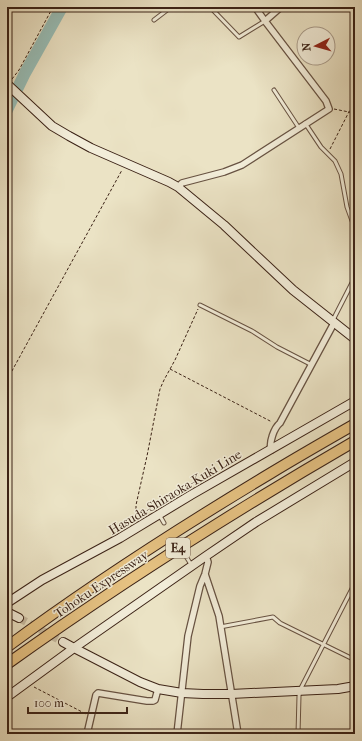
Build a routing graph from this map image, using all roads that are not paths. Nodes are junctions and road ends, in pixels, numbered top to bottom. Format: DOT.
graph roads {
  1 [pos="171,7"];
  2 [pos="210,7"];
  3 [pos="255,7"];
  4 [pos="281,7"];
  5 [pos="154,20"];
  6 [pos="265,21"];
  7 [pos="7,85"];
  8 [pos="274,90"];
  9 [pos="305,123"];
  10 [pos="299,128"];
  11 [pos="178,187"];
  12 [pos="355,229"];
  13 [pos="355,277"];
  14 [pos="200,305"];
  15 [pos="333,322"];
  16 [pos="355,339"];
  17 [pos="312,365"];
  18 [pos="355,401"];
  19 [pos="355,424"];
  20 [pos="355,441"];
  21 [pos="271,450"];
  22 [pos="355,462"];
  23 [pos="160,514"];
  24 [pos="164,523"];
  25 [pos="206,556"];
  26 [pos="187,558"];
  27 [pos="192,566"];
  28 [pos="205,574"];
  29 [pos="355,583"];
  30 [pos="7,603"];
  31 [pos="7,612"];
  32 [pos="18,618"];
  33 [pos="220,627"];
  34 [pos="63,642"];
  35 [pos="324,644"];
  36 [pos="7,647"];
  37 [pos="74,648"];
  38 [pos="355,660"];
  39 [pos="7,664"];
  40 [pos="355,686"];
  41 [pos="158,689"];
  42 [pos="300,690"];
  43 [pos="182,693"];
  44 [pos="231,694"];
  45 [pos="7,697"];
  46 [pos="87,734"];
  47 [pos="177,734"];
  48 [pos="238,734"];
  49 [pos="298,734"];
  1 -- 5 [label="lane"];
  2 -- 6 [label="lane"];
  3 -- 6 [label="street"];
  4 -- 6 [label="street"];
  6 -- 9 [label="street"];
  7 -- 11 [label="street"];
  8 -- 10 [label="lane"];
  9 -- 10 [label="street"];
  9 -- 12 [label="lane"];
  10 -- 11 [label="street"];
  11 -- 15 [label="street"];
  13 -- 15 [label="lane"];
  14 -- 17 [label="lane"];
  15 -- 16 [label="street"];
  15 -- 17 [label="street"];
  17 -- 21 [label="street"];
  18 -- 21 [label="street, Hasuda-Shiraoka-Kuki Line"];
  19 -- 36 [label="highway, Tohoku Expressway / E4"];
  20 -- 39 [label="highway, Tohoku Expressway / E4"];
  21 -- 23 [label="street, Hasuda-Shiraoka-Kuki Line"];
  22 -- 25 [label="street"];
  23 -- 24 [label="lane"];
  23 -- 30 [label="street, Hasuda-Shiraoka-Kuki Line"];
  25 -- 27 [label="street"];
  25 -- 28 [label="street"];
  26 -- 27 [label="lane"];
  27 -- 37 [label="street"];
  28 -- 33 [label="street"];
  28 -- 43 [label="street"];
  29 -- 35 [label="lane"];
  31 -- 32 [label="street"];
  33 -- 35 [label="lane"];
  33 -- 44 [label="street"];
  34 -- 37 [label="street"];
  35 -- 38 [label="lane"];
  35 -- 42 [label="lane"];
  37 -- 41 [label="street"];
  37 -- 45 [label="street"];
  40 -- 42 [label="street"];
  41 -- 43 [label="street"];
  41 -- 46 [label="street"];
  42 -- 44 [label="street"];
  42 -- 49 [label="lane"];
  43 -- 44 [label="street"];
  43 -- 47 [label="street"];
  44 -- 48 [label="street"];
}
